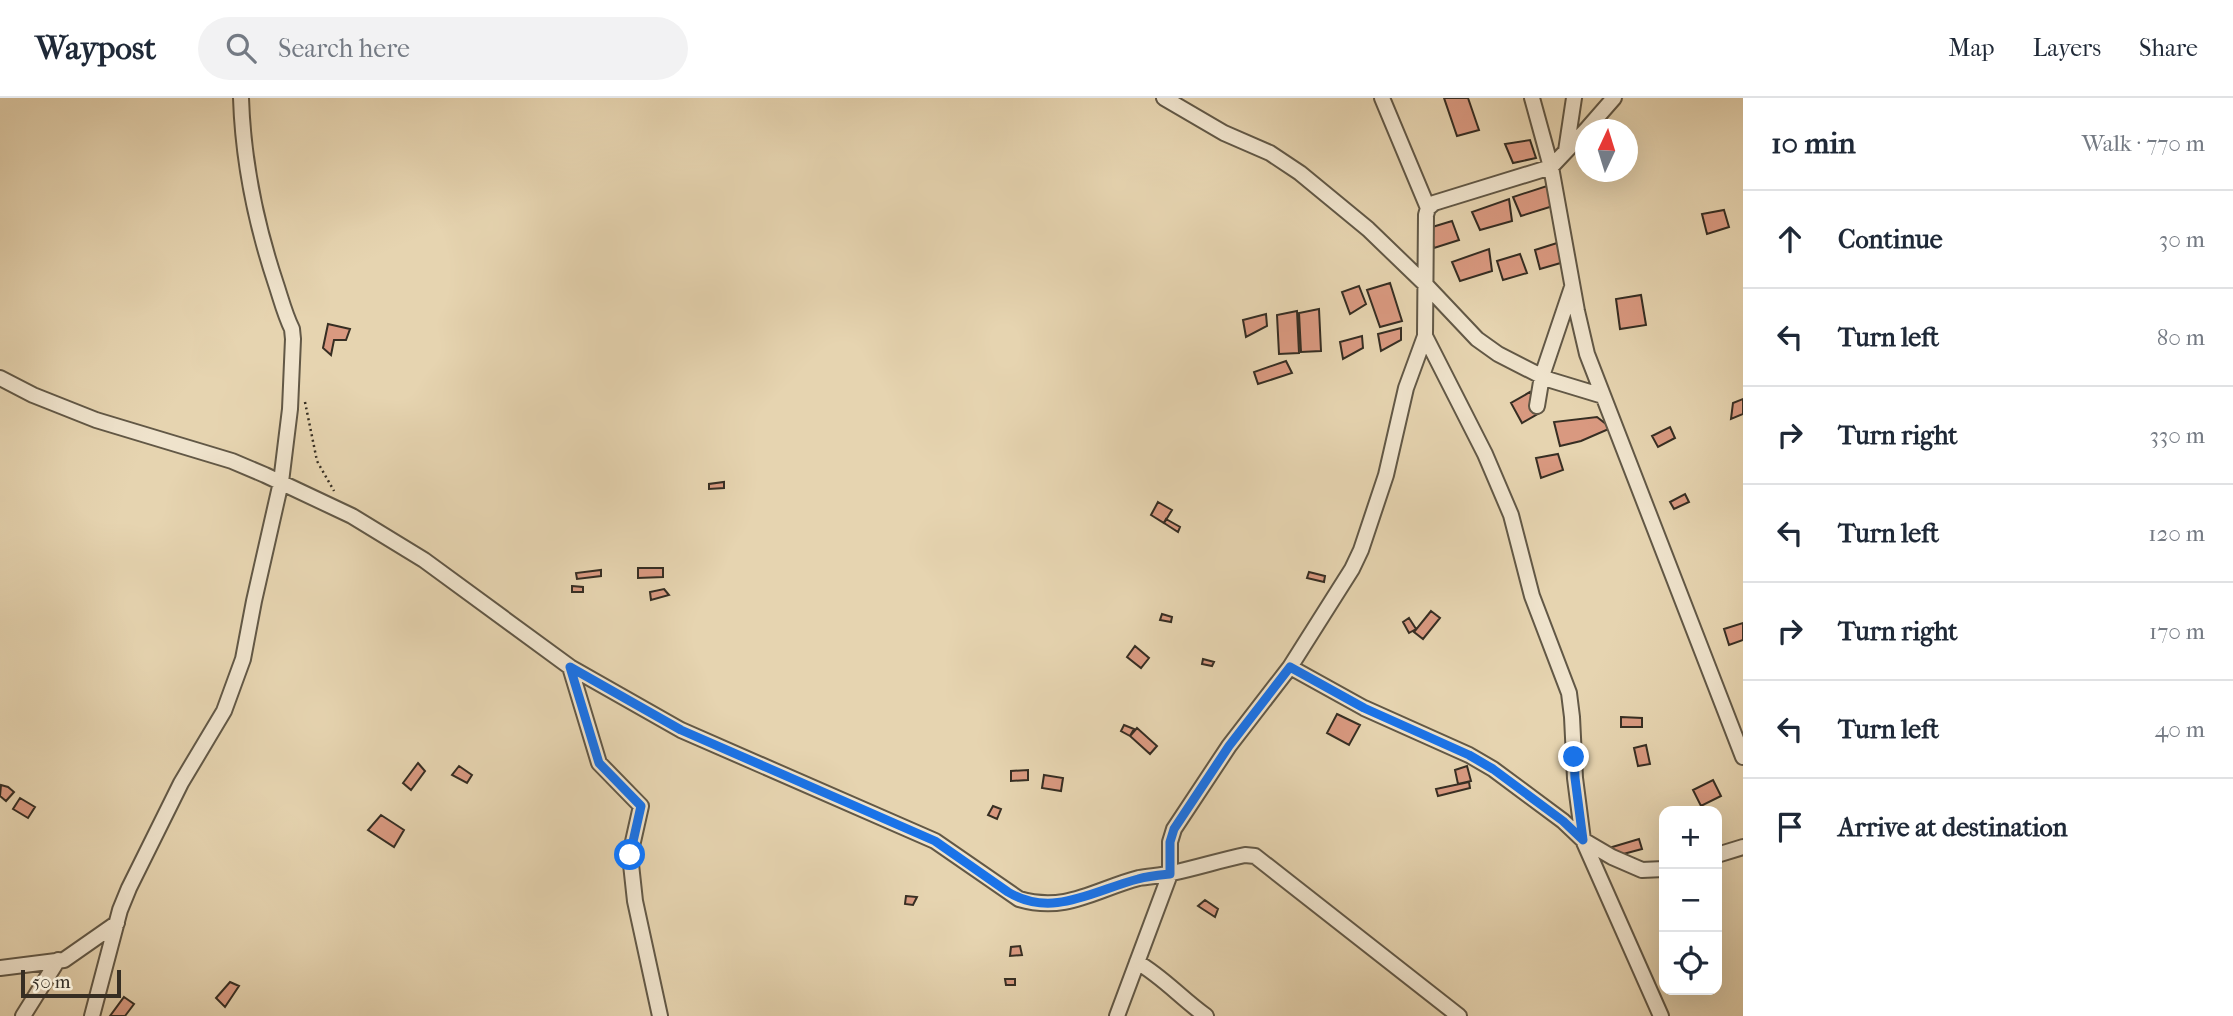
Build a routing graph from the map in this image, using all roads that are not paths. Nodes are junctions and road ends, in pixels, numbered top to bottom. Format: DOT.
graph roads {
  1 [pos="241,98"];
  2 [pos="1164,98"];
  3 [pos="1382,98"];
  4 [pos="1574,98"];
  5 [pos="1614,98"];
  6 [pos="1533,99"];
  7 [pos="1596,119"];
  8 [pos="1575,142"];
  9 [pos="1566,151"];
  10 [pos="1551,167"];
  11 [pos="1428,208"];
  12 [pos="1425,284"];
  13 [pos="1573,285"];
  14 [pos="1425,336"];
  15 [pos="1542,376"];
  16 [pos="0,378"];
  17 [pos="1603,396"];
  18 [pos="1537,406"];
  19 [pos="281,482"];
  20 [pos="570,667"];
  21 [pos="1290,667"];
  22 [pos="1743,757"];
  23 [pos="1583,840"];
  24 [pos="1743,847"];
  25 [pos="1722,853"];
  26 [pos="1659,869"];
  27 [pos="1170,874"];
  28 [pos="117,923"];
  29 [pos="58,960"];
  30 [pos="1138,962"];
  31 [pos="0,968"];
  32 [pos="23,1016"];
  33 [pos="92,1016"];
  34 [pos="660,1016"];
  35 [pos="1117,1016"];
  36 [pos="1206,1016"];
  37 [pos="1459,1016"];
  38 [pos="1661,1016"];
  1 -- 19 [label="street"];
  2 -- 12 [label="street"];
  3 -- 11 [label="street"];
  4 -- 9 [label="street"];
  5 -- 7 [label="street"];
  6 -- 10 [label="street"];
  8 -- 9 [label="street"];
  9 -- 10 [label="street"];
  10 -- 11 [label="street"];
  10 -- 13 [label="street"];
  11 -- 12 [label="street"];
  12 -- 14 [label="street"];
  12 -- 15 [label="street"];
  13 -- 15 [label="street"];
  13 -- 17 [label="street"];
  14 -- 21 [label="street"];
  14 -- 23 [label="street"];
  15 -- 17 [label="street"];
  15 -- 18 [label="street"];
  16 -- 19 [label="street"];
  17 -- 22 [label="street"];
  19 -- 20 [label="street"];
  19 -- 28 [label="street"];
  20 -- 27 [label="street"];
  20 -- 34 [label="street"];
  21 -- 23 [label="street"];
  21 -- 27 [label="street"];
  23 -- 26 [label="street"];
  23 -- 38 [label="street"];
  24 -- 25 [label="street"];
  27 -- 30 [label="street"];
  27 -- 37 [label="street"];
  28 -- 29 [label="street"];
  28 -- 33 [label="street"];
  29 -- 31 [label="street"];
  29 -- 32 [label="street"];
  30 -- 35 [label="street"];
  30 -- 36 [label="street"];
}
